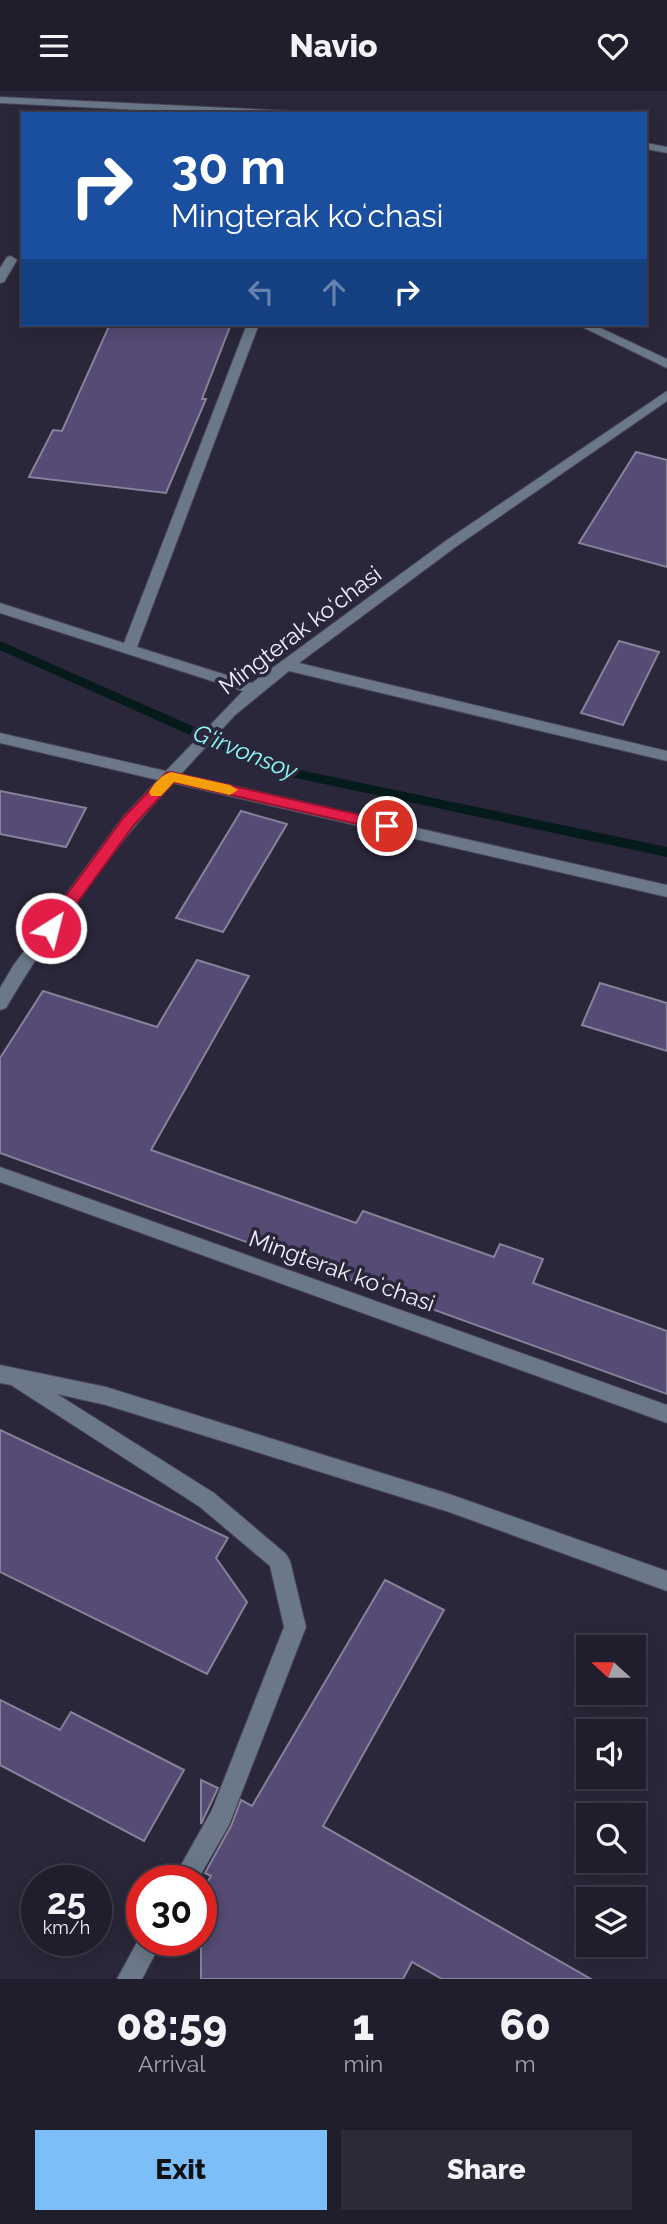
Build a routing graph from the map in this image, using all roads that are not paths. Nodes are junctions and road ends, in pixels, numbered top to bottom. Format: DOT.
graph roads {
  1 [pos="0,100"];
  2 [pos="249,112"];
  3 [pos="647,146"];
  4 [pos="667,150"];
  5 [pos="11,260"];
  6 [pos="0,279"];
  7 [pos="252,326"];
  8 [pos="586,326"];
  9 [pos="667,364"];
  10 [pos="667,395"];
  11 [pos="0,608"];
  12 [pos="129,649"];
  13 [pos="289,666"];
  14 [pos="254,689"];
  15 [pos="0,738"];
  16 [pos="667,756"];
  17 [pos="171,776"];
  18 [pos="667,891"];
  19 [pos="0,1003"];
  20 [pos="0,1174"];
  21 [pos="6,1375"];
  22 [pos="667,1414"];
  23 [pos="667,1581"];
  24 [pos="193,1865"];
  25 [pos="142,1956"];
  26 [pos="129,1979"];
  1 -- 2 [label="street"];
  3 -- 4 [label="street"];
  5 -- 6 [label="street"];
  7 -- 12 [label="street"];
  8 -- 9 [label="street"];
  10 -- 13 [label="street, Mingterak ko‘chasi"];
  11 -- 12 [label="street"];
  12 -- 14 [label="street"];
  13 -- 14 [label="street, Mingterak ko‘chasi"];
  13 -- 16 [label="street"];
  14 -- 17 [label="street, Mingterak ko‘chasi"];
  15 -- 17 [label="street"];
  17 -- 18 [label="street"];
  17 -- 19 [label="street, Mingterak ko‘chasi"];
  20 -- 22 [label="street, Mingterak koʻchasi"];
  21 -- 23 [label="street"];
  21 -- 24 [label="street"];
  25 -- 26 [label="street"];
}
